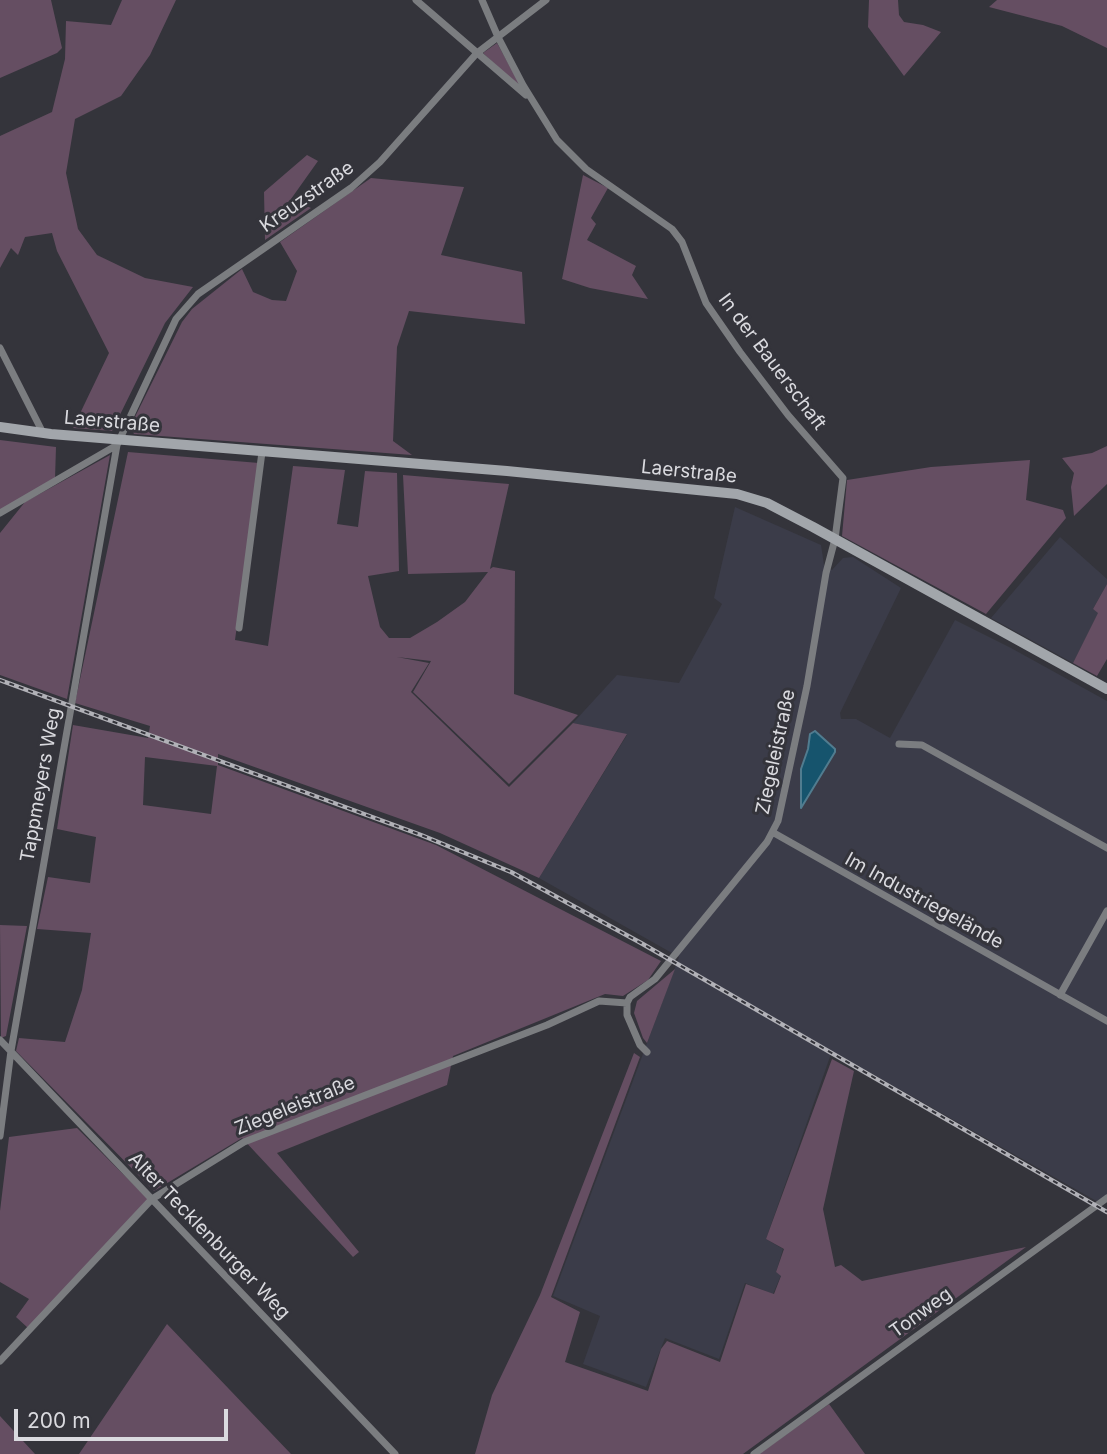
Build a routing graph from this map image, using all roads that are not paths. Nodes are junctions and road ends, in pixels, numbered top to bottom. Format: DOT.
graph roads {
  1 [pos="416,0"];
  2 [pos="482,0"];
  3 [pos="546,0"];
  4 [pos="498,37"];
  5 [pos="477,53"];
  6 [pos="529,97"];
  7 [pos="0,348"];
  8 [pos="0,427"];
  9 [pos="43,433"];
  10 [pos="118,442"];
  11 [pos="262,452"];
  12 [pos="0,513"];
  13 [pos="835,539"];
  14 [pos="239,628"];
  15 [pos="1107,689"];
  16 [pos="899,744"];
  17 [pos="774,833"];
  18 [pos="1107,848"];
  19 [pos="1107,911"];
  20 [pos="1060,995"];
  21 [pos="627,1003"];
  22 [pos="1107,1021"];
  23 [pos="0,1040"];
  24 [pos="10,1051"];
  25 [pos="647,1052"];
  26 [pos="0,1136"];
  27 [pos="1107,1198"];
  28 [pos="152,1199"];
  29 [pos="0,1362"];
  30 [pos="395,1454"];
  31 [pos="754,1454"];
  1 -- 5 [label="street, In der Bauerschaft"];
  2 -- 4 [label="street, In der Bauerschaft"];
  3 -- 4 [label="street, Kreuzstraße"];
  4 -- 5 [label="street, Kreuzstraße"];
  4 -- 6 [label="street, In der Bauerschaft"];
  5 -- 6 [label="street, In der Bauerschaft"];
  5 -- 10 [label="street, Kreuzstraße"];
  6 -- 13 [label="street, In der Bauerschaft"];
  7 -- 9 [label="street, Laerstraße"];
  8 -- 9 [label="main road, Laerstraße"];
  9 -- 10 [label="main road, Laerstraße"];
  10 -- 11 [label="main road, Laerstraße"];
  10 -- 12 [label="street"];
  10 -- 24 [label="street, Tappmeyers Weg"];
  11 -- 13 [label="main road, Laerstraße"];
  11 -- 14 [label="street"];
  13 -- 15 [label="main road, Laerstraße"];
  13 -- 17 [label="street, Ziegeleistraße"];
  16 -- 18 [label="street"];
  17 -- 20 [label="street, Im Industriegelände"];
  17 -- 21 [label="street, Ziegeleistraße"];
  19 -- 20 [label="street"];
  20 -- 22 [label="street, Im Industriegelände"];
  21 -- 25 [label="street"];
  21 -- 28 [label="street, Ziegeleistraße"];
  23 -- 24 [label="street, Alter Tecklenburger Weg"];
  24 -- 26 [label="street, Tappmeyers Weg"];
  24 -- 28 [label="street, Alter Tecklenburger Weg"];
  27 -- 31 [label="street, Tonweg"];
  28 -- 29 [label="street, Ziegeleistraße"];
  28 -- 30 [label="street, Alter Tecklenburger Weg"];
}
